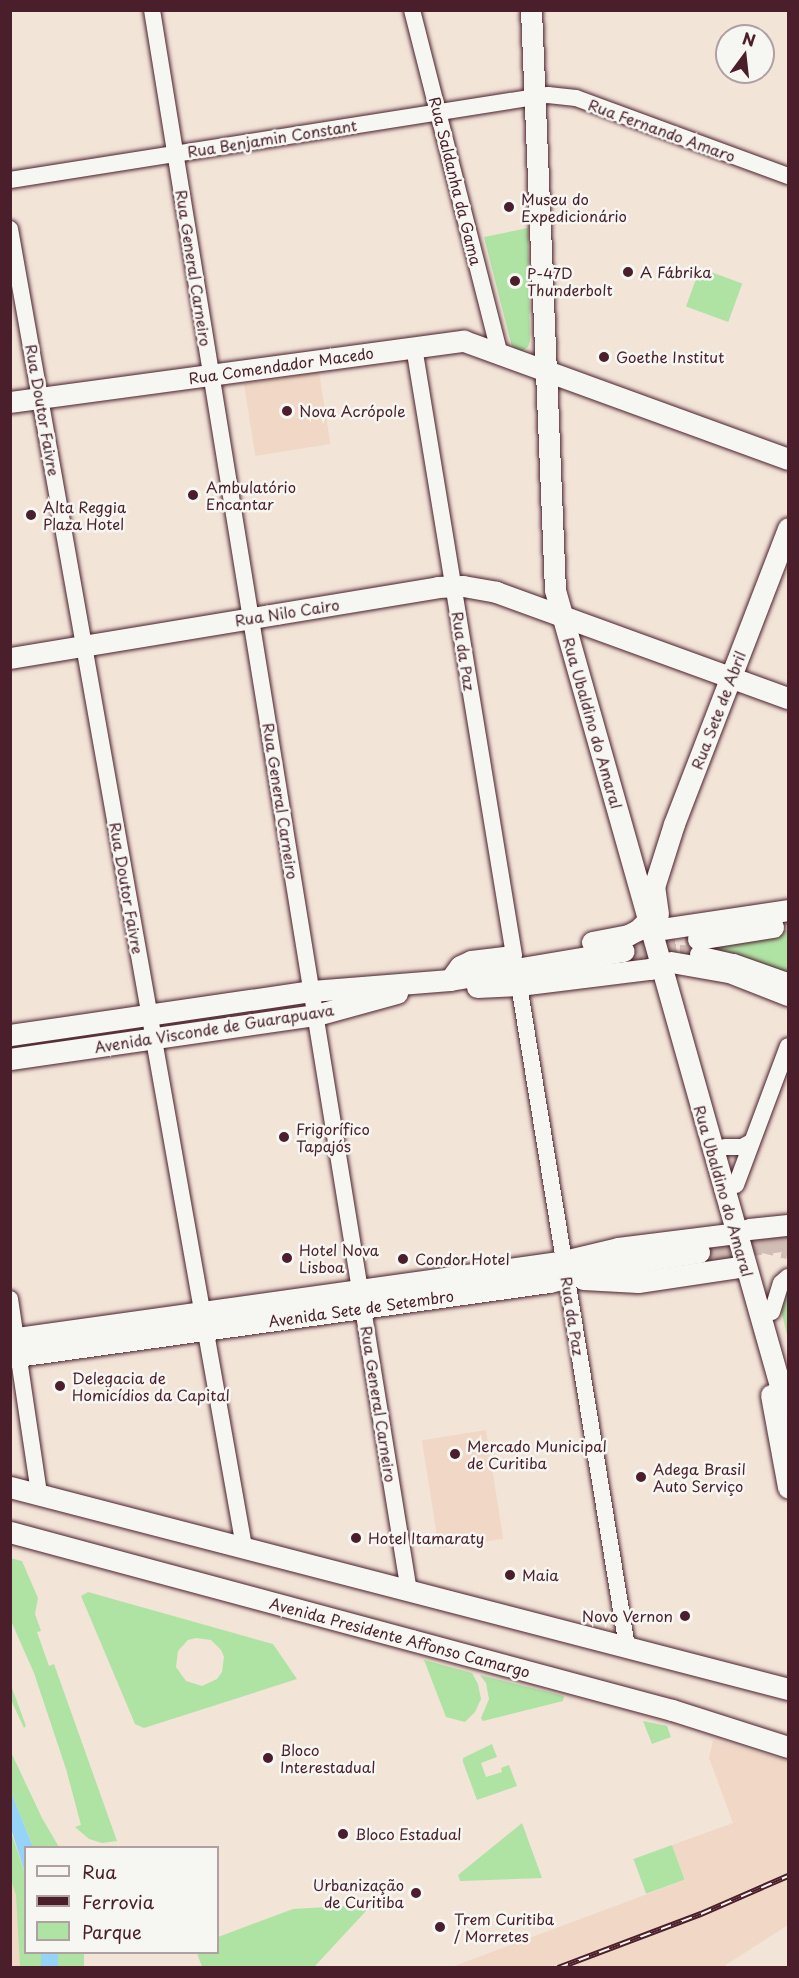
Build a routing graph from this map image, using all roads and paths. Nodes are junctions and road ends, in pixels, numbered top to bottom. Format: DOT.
graph roads {
  1 [pos="152,10"];
  2 [pos="412,10"];
  3 [pos="531,10"];
  4 [pos="534,97"];
  5 [pos="438,112"];
  6 [pos="176,154"];
  7 [pos="789,176"];
  8 [pos="10,180"];
  9 [pos="10,229"];
  10 [pos="414,347"];
  11 [pos="499,352"];
  12 [pos="547,370"];
  13 [pos="212,375"];
  14 [pos="40,398"];
  15 [pos="10,402"];
  16 [pos="789,459"];
  17 [pos="789,528"];
  18 [pos="453,586"];
  19 [pos="561,615"];
  20 [pos="251,618"];
  21 [pos="84,645"];
  22 [pos="10,658"];
  23 [pos="731,677"];
  24 [pos="789,698"];
  25 [pos="674,824"];
  26 [pos="636,872"];
  27 [pos="654,894"];
  28 [pos="789,910"];
  29 [pos="655,924"];
  30 [pos="789,924"];
  31 [pos="698,947"];
  32 [pos="624,951"];
  33 [pos="514,955"];
  34 [pos="666,963"];
  35 [pos="450,980"];
  36 [pos="789,981"];
  37 [pos="519,985"];
  38 [pos="312,991"];
  39 [pos="789,994"];
  40 [pos="150,1015"];
  41 [pos="316,1015"];
  42 [pos="75,1025"];
  43 [pos="10,1035"];
  44 [pos="154,1038"];
  45 [pos="789,1046"];
  46 [pos="37,1056"];
  47 [pos="10,1059"];
  48 [pos="751,1142"];
  49 [pos="725,1147"];
  50 [pos="736,1185"];
  51 [pos="789,1225"];
  52 [pos="742,1231"];
  53 [pos="709,1251"];
  54 [pos="745,1266"];
  55 [pos="566,1270"];
  56 [pos="789,1277"];
  57 [pos="10,1299"];
  58 [pos="363,1299"];
  59 [pos="772,1312"];
  60 [pos="205,1321"];
  61 [pos="766,1343"];
  62 [pos="14,1348"];
  63 [pos="789,1367"];
  64 [pos="789,1414"];
  65 [pos="10,1487"];
  66 [pos="789,1487"];
  67 [pos="39,1494"];
  68 [pos="10,1532"];
  69 [pos="244,1547"];
  70 [pos="410,1590"];
  71 [pos="627,1647"];
  72 [pos="789,1689"];
  73 [pos="789,1747"];
  1 -- 6 [label="street, Rua General Carneiro"];
  2 -- 5 [label="street, Rua Saldanha da Gama"];
  3 -- 4 [label="main road, Rua Ubaldino do Amaral"];
  4 -- 5 [label="street, Rua Benjamin Constant"];
  4 -- 7 [label="street, Rua Fernando Amaro"];
  4 -- 12 [label="main road, Rua Ubaldino do Amaral"];
  5 -- 6 [label="street, Rua Benjamin Constant"];
  5 -- 11 [label="street, Rua Saldanha da Gama"];
  6 -- 8 [label="street, Rua Benjamin Constant"];
  6 -- 13 [label="street, Rua General Carneiro"];
  9 -- 14 [label="street, Rua Doutor Faivre"];
  10 -- 11 [label="main road, Rua Comendador Macedo"];
  10 -- 13 [label="main road, Rua Comendador Macedo"];
  10 -- 18 [label="street, Rua da Paz"];
  11 -- 12 [label="main road, Rua Comendador Macedo"];
  12 -- 16 [label="main road, Rua Comendador Macedo"];
  12 -- 19 [label="main road, Rua Ubaldino do Amaral"];
  13 -- 14 [label="main road, Rua Comendador Macedo"];
  13 -- 20 [label="street, Rua General Carneiro"];
  14 -- 15 [label="main road, Rua Comendador Macedo"];
  14 -- 21 [label="street, Rua Doutor Faivre"];
  17 -- 23 [label="main road, Rua Sete de Abril"];
  18 -- 19 [label="main road, Rua Nilo Cairo"];
  18 -- 20 [label="main road, Rua Nilo Cairo"];
  18 -- 33 [label="street, Rua da Paz"];
  19 -- 23 [label="main road, Rua Nilo Cairo"];
  19 -- 26 [label="main road, Rua Ubaldino do Amaral"];
  20 -- 21 [label="main road, Rua Nilo Cairo"];
  20 -- 38 [label="street, Rua General Carneiro"];
  21 -- 22 [label="main road, Rua Nilo Cairo"];
  21 -- 40 [label="street, Rua Doutor Faivre"];
  23 -- 24 [label="main road, Rua Nilo Cairo"];
  23 -- 25 [label="main road, Rua Sete de Abril"];
  25 -- 26 [label="main road"];
  25 -- 27 [label="main road, Rua Sete de Abril"];
  26 -- 29 [label="main road, Rua Ubaldino do Amaral"];
  27 -- 29 [label="main road, Rua Ubaldino do Amaral"];
  28 -- 29 [label="main road"];
  29 -- 33 [label="main road"];
  29 -- 34 [label="main road, Rua Ubaldino do Amaral"];
  30 -- 31 [label="main road"];
  31 -- 36 [label="street"];
  32 -- 35 [label="main road, Avenida Visconde de Guarapuava"];
  33 -- 35 [label="main road"];
  34 -- 37 [label="main road"];
  34 -- 39 [label="main road"];
  34 -- 49 [label="main road, Rua Ubaldino do Amaral"];
  34 -- 52 [label="main road, Rua Ubaldino do Amaral"];
  35 -- 37 [label="main road"];
  35 -- 38 [label="main road, Avenida Visconde de Guarapuava"];
  35 -- 41 [label="main road, Avenida Visconde de Guarapuava"];
  37 -- 55 [label="street, Rua da Paz"];
  38 -- 40 [label="main road, Avenida Visconde de Guarapuava"];
  38 -- 41 [label="street, Rua General Carneiro"];
  40 -- 42 [label="main road, Avenida Visconde de Guarapuava"];
  40 -- 44 [label="street, Rua Doutor Faivre"];
  41 -- 44 [label="main road, Avenida Visconde de Guarapuava"];
  41 -- 58 [label="street, Rua General Carneiro"];
  42 -- 43 [label="main road, Avenida Visconde de Guarapuava"];
  42 -- 46 [label="main road"];
  44 -- 46 [label="main road, Avenida Visconde de Guarapuava"];
  44 -- 60 [label="street, Rua Doutor Faivre"];
  45 -- 48 [label="street"];
  46 -- 47 [label="main road, Avenida Visconde de Guarapuava"];
  48 -- 49 [label="street"];
  48 -- 50 [label="street"];
  49 -- 50 [label="main road, Rua Ubaldino do Amaral"];
  50 -- 52 [label="main road, Rua Ubaldino do Amaral"];
  51 -- 52 [label="main road"];
  52 -- 54 [label="main road, Rua Ubaldino do Amaral"];
  52 -- 55 [label="main road"];
  52 -- 59 [label="main road, Rua Ubaldino do Amaral"];
  53 -- 55 [label="main road, Avenida Sete de Setembro"];
  54 -- 55 [label="main road"];
  54 -- 61 [label="main road, Rua Ubaldino do Amaral"];
  55 -- 58 [label="main road, Avenida Sete de Setembro"];
  55 -- 71 [label="street, Rua da Paz"];
  56 -- 59 [label="street"];
  57 -- 62 [label="street"];
  58 -- 60 [label="main road, Avenida Sete de Setembro"];
  58 -- 70 [label="street, Rua General Carneiro"];
  59 -- 63 [label="main road, Rua Ubaldino do Amaral"];
  60 -- 62 [label="main road, Avenida Sete de Setembro"];
  60 -- 69 [label="street, Rua Doutor Faivre"];
  61 -- 64 [label="main road, Rua Ubaldino do Amaral"];
  61 -- 66 [label="main road"];
  62 -- 67 [label="street"];
  65 -- 67 [label="main road"];
  67 -- 69 [label="main road"];
  68 -- 73 [label="main road, Avenida Presidente Affonso Camargo"];
  69 -- 70 [label="main road"];
  70 -- 71 [label="main road"];
  71 -- 72 [label="main road"];
}
